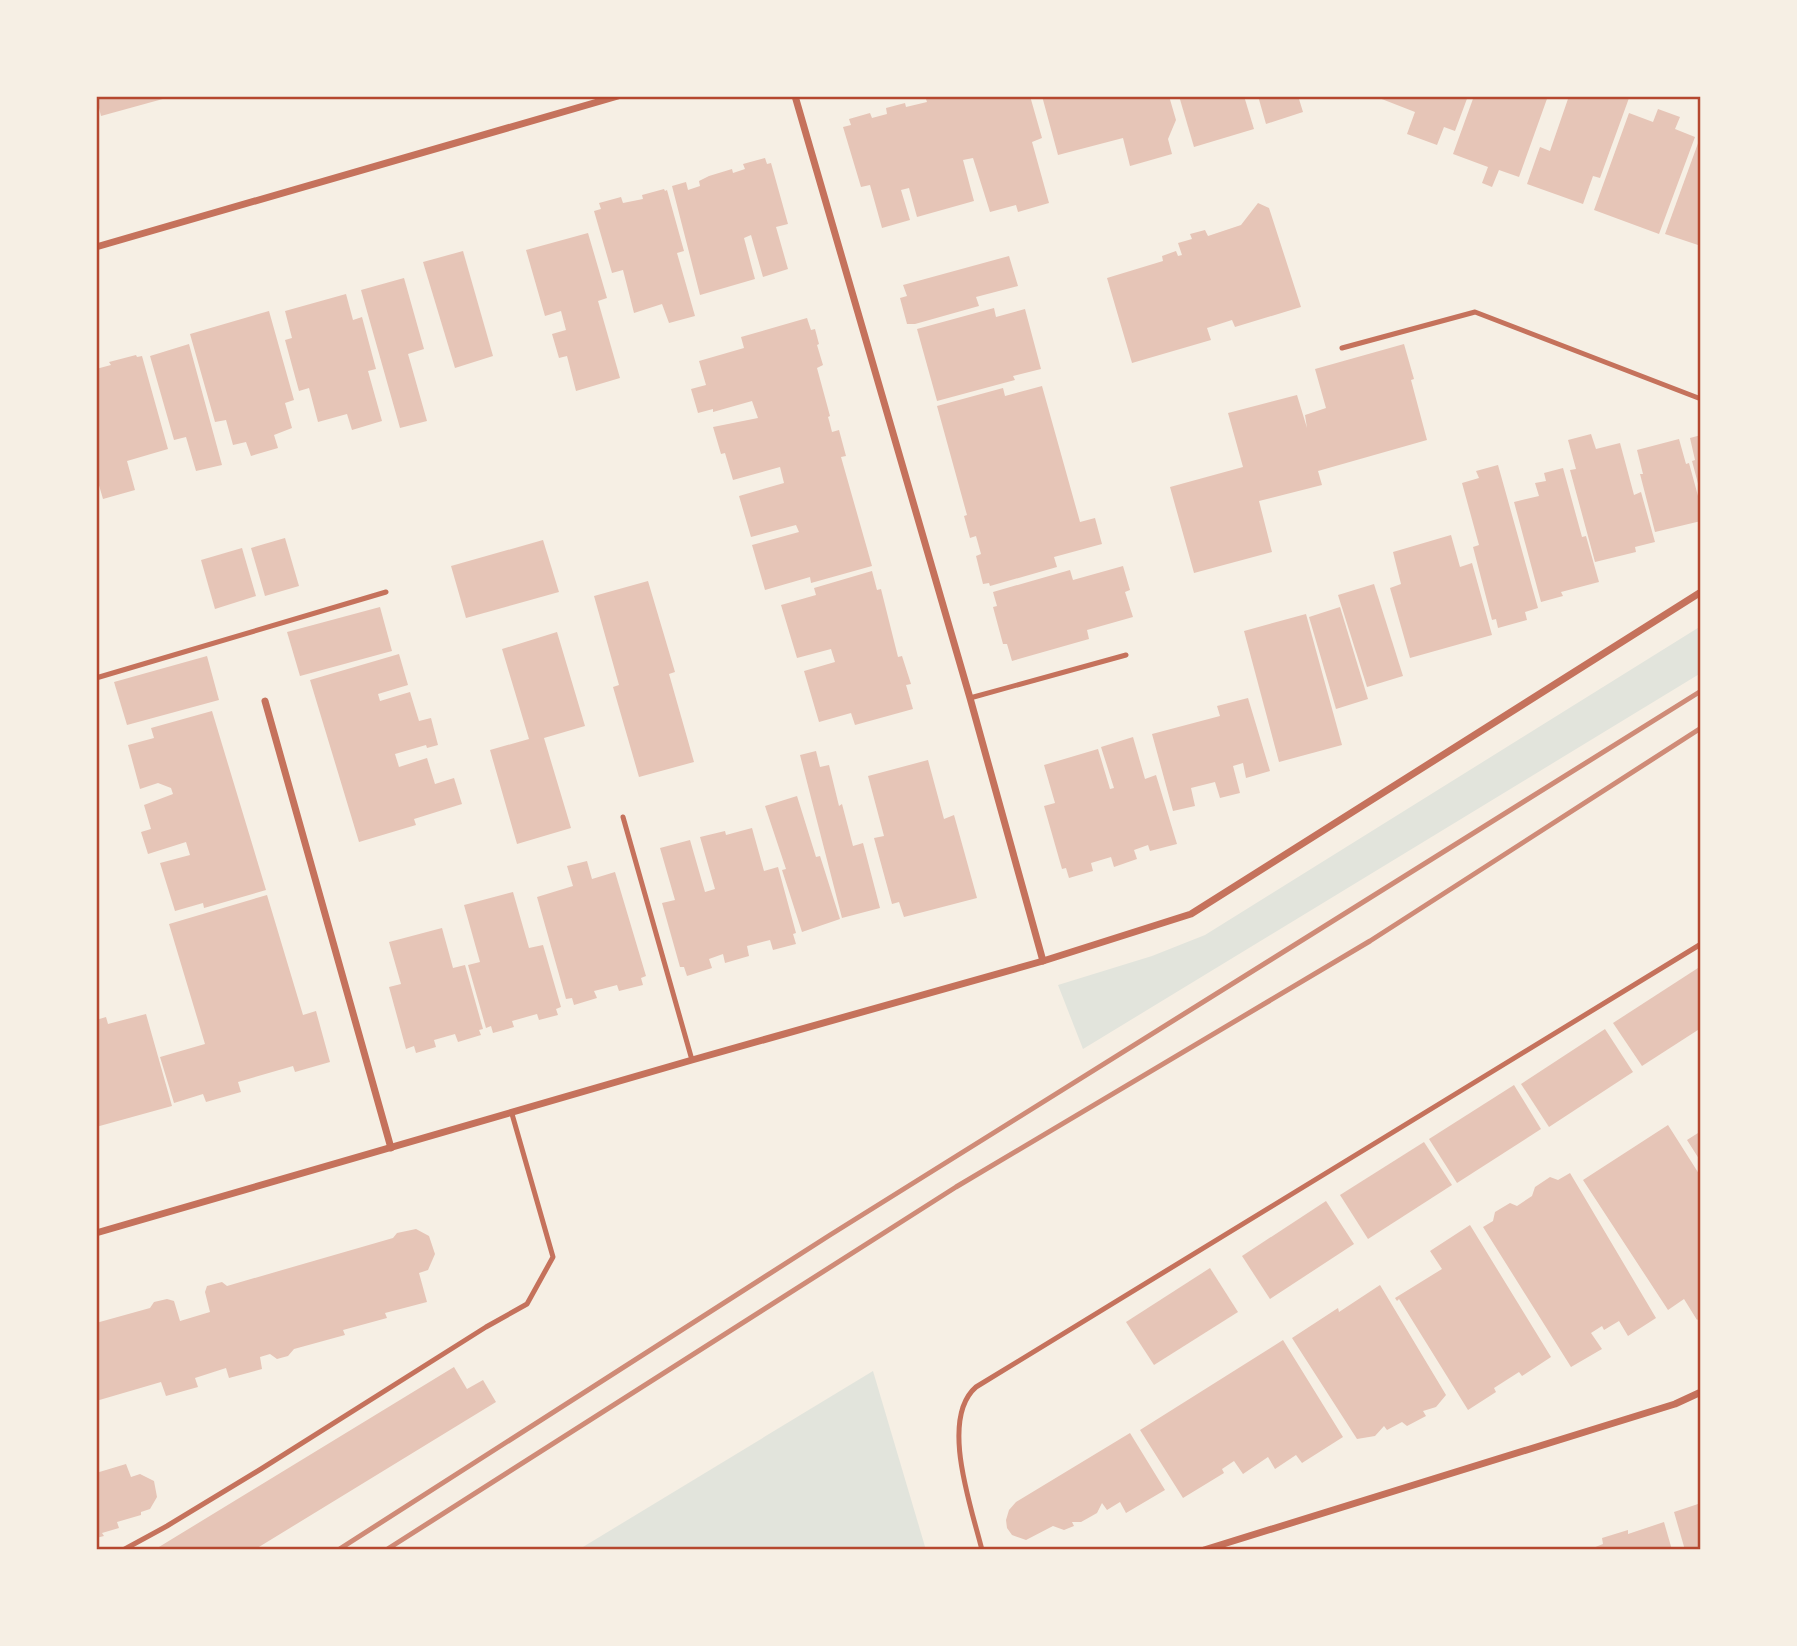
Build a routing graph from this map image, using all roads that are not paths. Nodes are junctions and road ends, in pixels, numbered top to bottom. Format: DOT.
graph roads {
  1 [pos="618,96"];
  2 [pos="795,96"];
  3 [pos="96,247"];
  4 [pos="1342,348"];
  5 [pos="1701,399"];
  6 [pos="386,592"];
  7 [pos="1701,592"];
  8 [pos="1126,655"];
  9 [pos="96,678"];
  10 [pos="970,698"];
  11 [pos="265,701"];
  12 [pos="623,817"];
  13 [pos="1701,944"];
  14 [pos="1043,961"];
  15 [pos="692,1060"];
  16 [pos="512,1114"];
  17 [pos="391,1148"];
  18 [pos="96,1233"];
  19 [pos="1701,1392"];
  20 [pos="123,1550"];
  21 [pos="982,1550"];
  22 [pos="1204,1550"];
  1 -- 3 [label="street"];
  2 -- 10 [label="street"];
  4 -- 5 [label="lane"];
  6 -- 9 [label="lane"];
  7 -- 14 [label="street"];
  8 -- 10 [label="lane"];
  10 -- 14 [label="street"];
  11 -- 17 [label="street"];
  12 -- 15 [label="lane"];
  13 -- 21 [label="lane"];
  14 -- 15 [label="street"];
  15 -- 16 [label="street"];
  16 -- 17 [label="street"];
  16 -- 20 [label="lane"];
  17 -- 18 [label="street"];
  19 -- 22 [label="street"];
}
